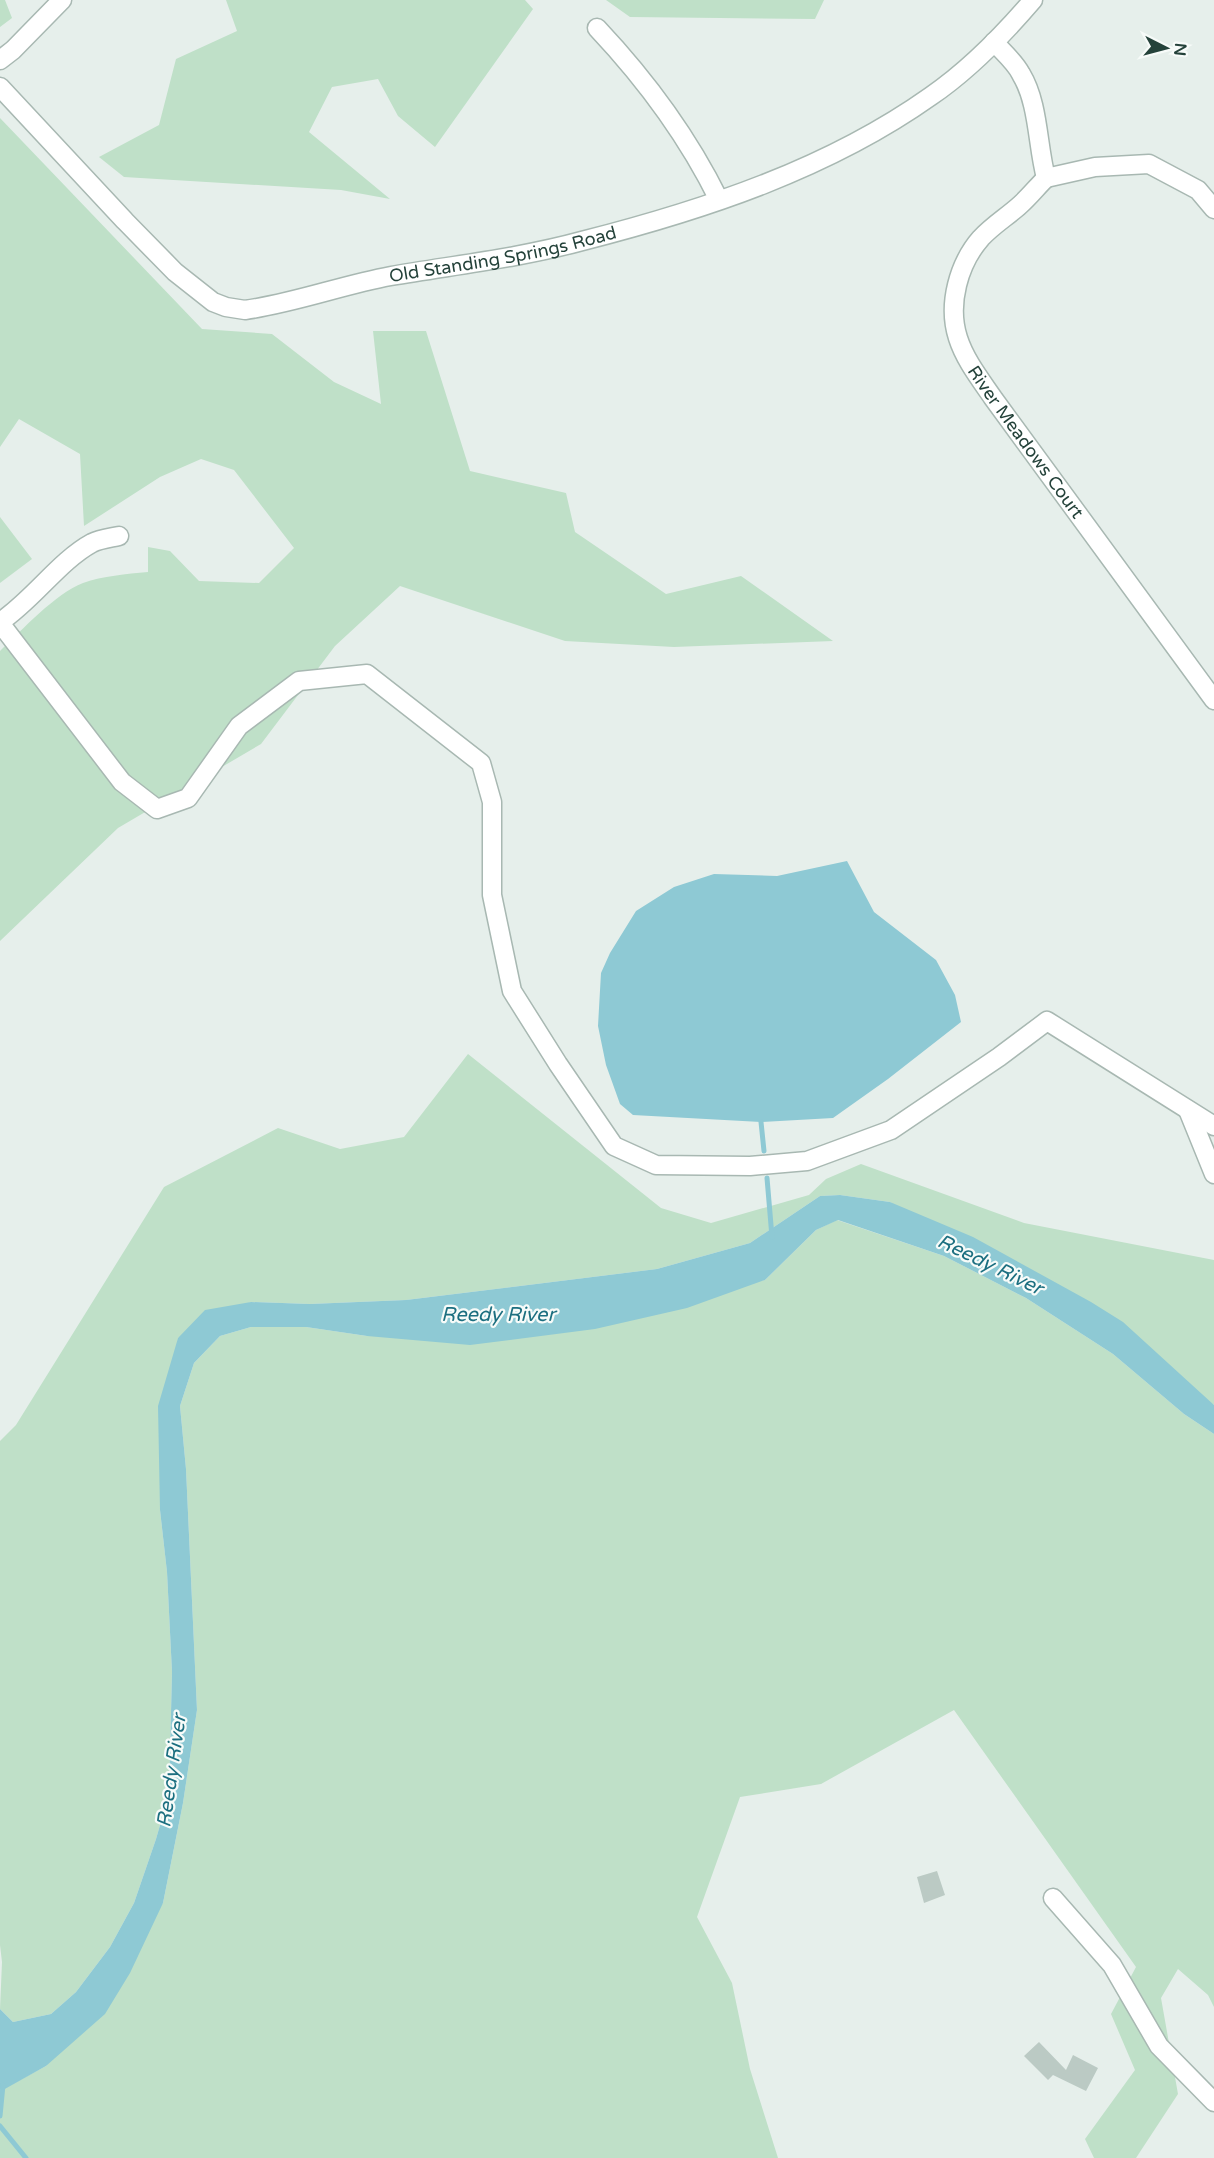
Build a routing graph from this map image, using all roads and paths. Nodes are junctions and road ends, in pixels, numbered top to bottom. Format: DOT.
graph roads {
  1 [pos="62,0"];
  2 [pos="1033,0"];
  3 [pos="597,28"];
  4 [pos="994,42"];
  5 [pos="0,60"];
  6 [pos="0,87"];
  7 [pos="1046,178"];
  8 [pos="719,200"];
  9 [pos="1214,209"];
  10 [pos="119,536"];
  11 [pos="0,622"];
  12 [pos="1214,700"];
  13 [pos="1188,1110"];
  14 [pos="1214,1126"];
  15 [pos="1214,1174"];
  16 [pos="1053,1898"];
  17 [pos="1214,2102"];
  1 -- 5 [label="street"];
  2 -- 4 [label="street, Old Standing Springs Road"];
  3 -- 8 [label="street"];
  4 -- 7 [label="street"];
  4 -- 8 [label="street, Old Standing Springs Road"];
  6 -- 8 [label="street, Old Standing Springs Road"];
  7 -- 9 [label="street"];
  7 -- 12 [label="street, River Meadows Court"];
  10 -- 11 [label="street"];
  11 -- 13 [label="street"];
  13 -- 14 [label="street"];
  13 -- 15 [label="street"];
  16 -- 17 [label="street"];
}
